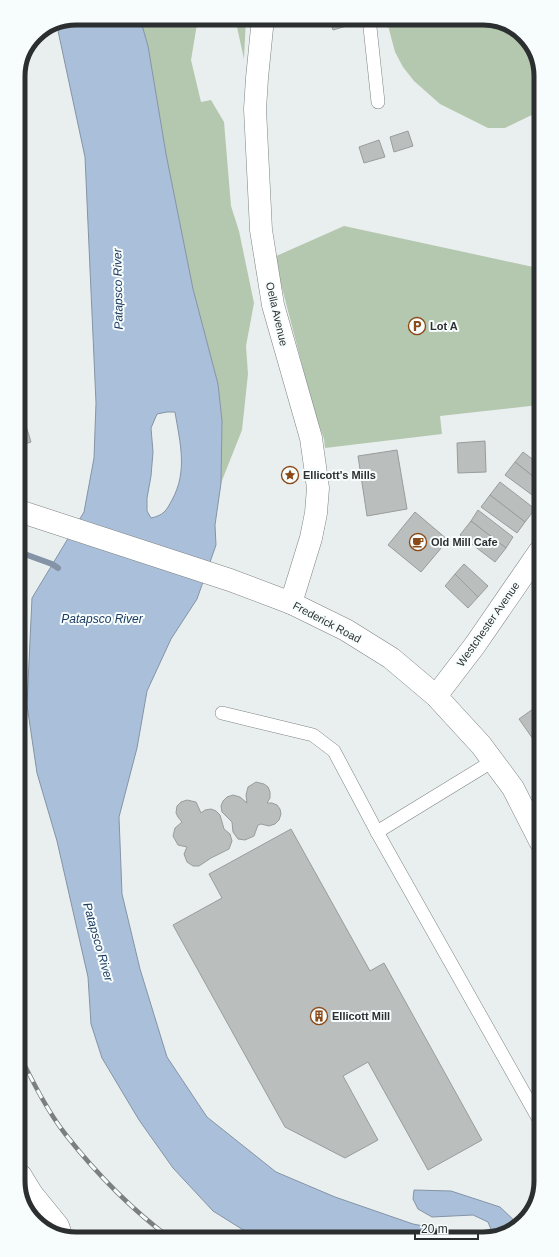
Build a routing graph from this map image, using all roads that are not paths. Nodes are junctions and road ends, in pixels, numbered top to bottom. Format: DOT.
graph roads {
  1 [pos="262,25"];
  2 [pos="370,25"];
  3 [pos="378,102"];
  4 [pos="27,513"];
  5 [pos="534,559"];
  6 [pos="291,603"];
  7 [pos="436,696"];
  8 [pos="222,714"];
  9 [pos="493,761"];
  10 [pos="534,829"];
  11 [pos="377,832"];
  12 [pos="534,1111"];
  13 [pos="25,1183"];
  14 [pos="59,1229"];
  1 -- 6 [label="street, Oella Avenue"];
  2 -- 3 [label="lane"];
  4 -- 6 [label="street, Frederick Road"];
  5 -- 7 [label="street, Westchester Avenue"];
  6 -- 7 [label="street, Frederick Road"];
  7 -- 9 [label="street, Frederick Road"];
  8 -- 11 [label="lane"];
  9 -- 10 [label="street, Frederick Road"];
  9 -- 11 [label="lane"];
  11 -- 12 [label="lane"];
  13 -- 14 [label="street"];
}
